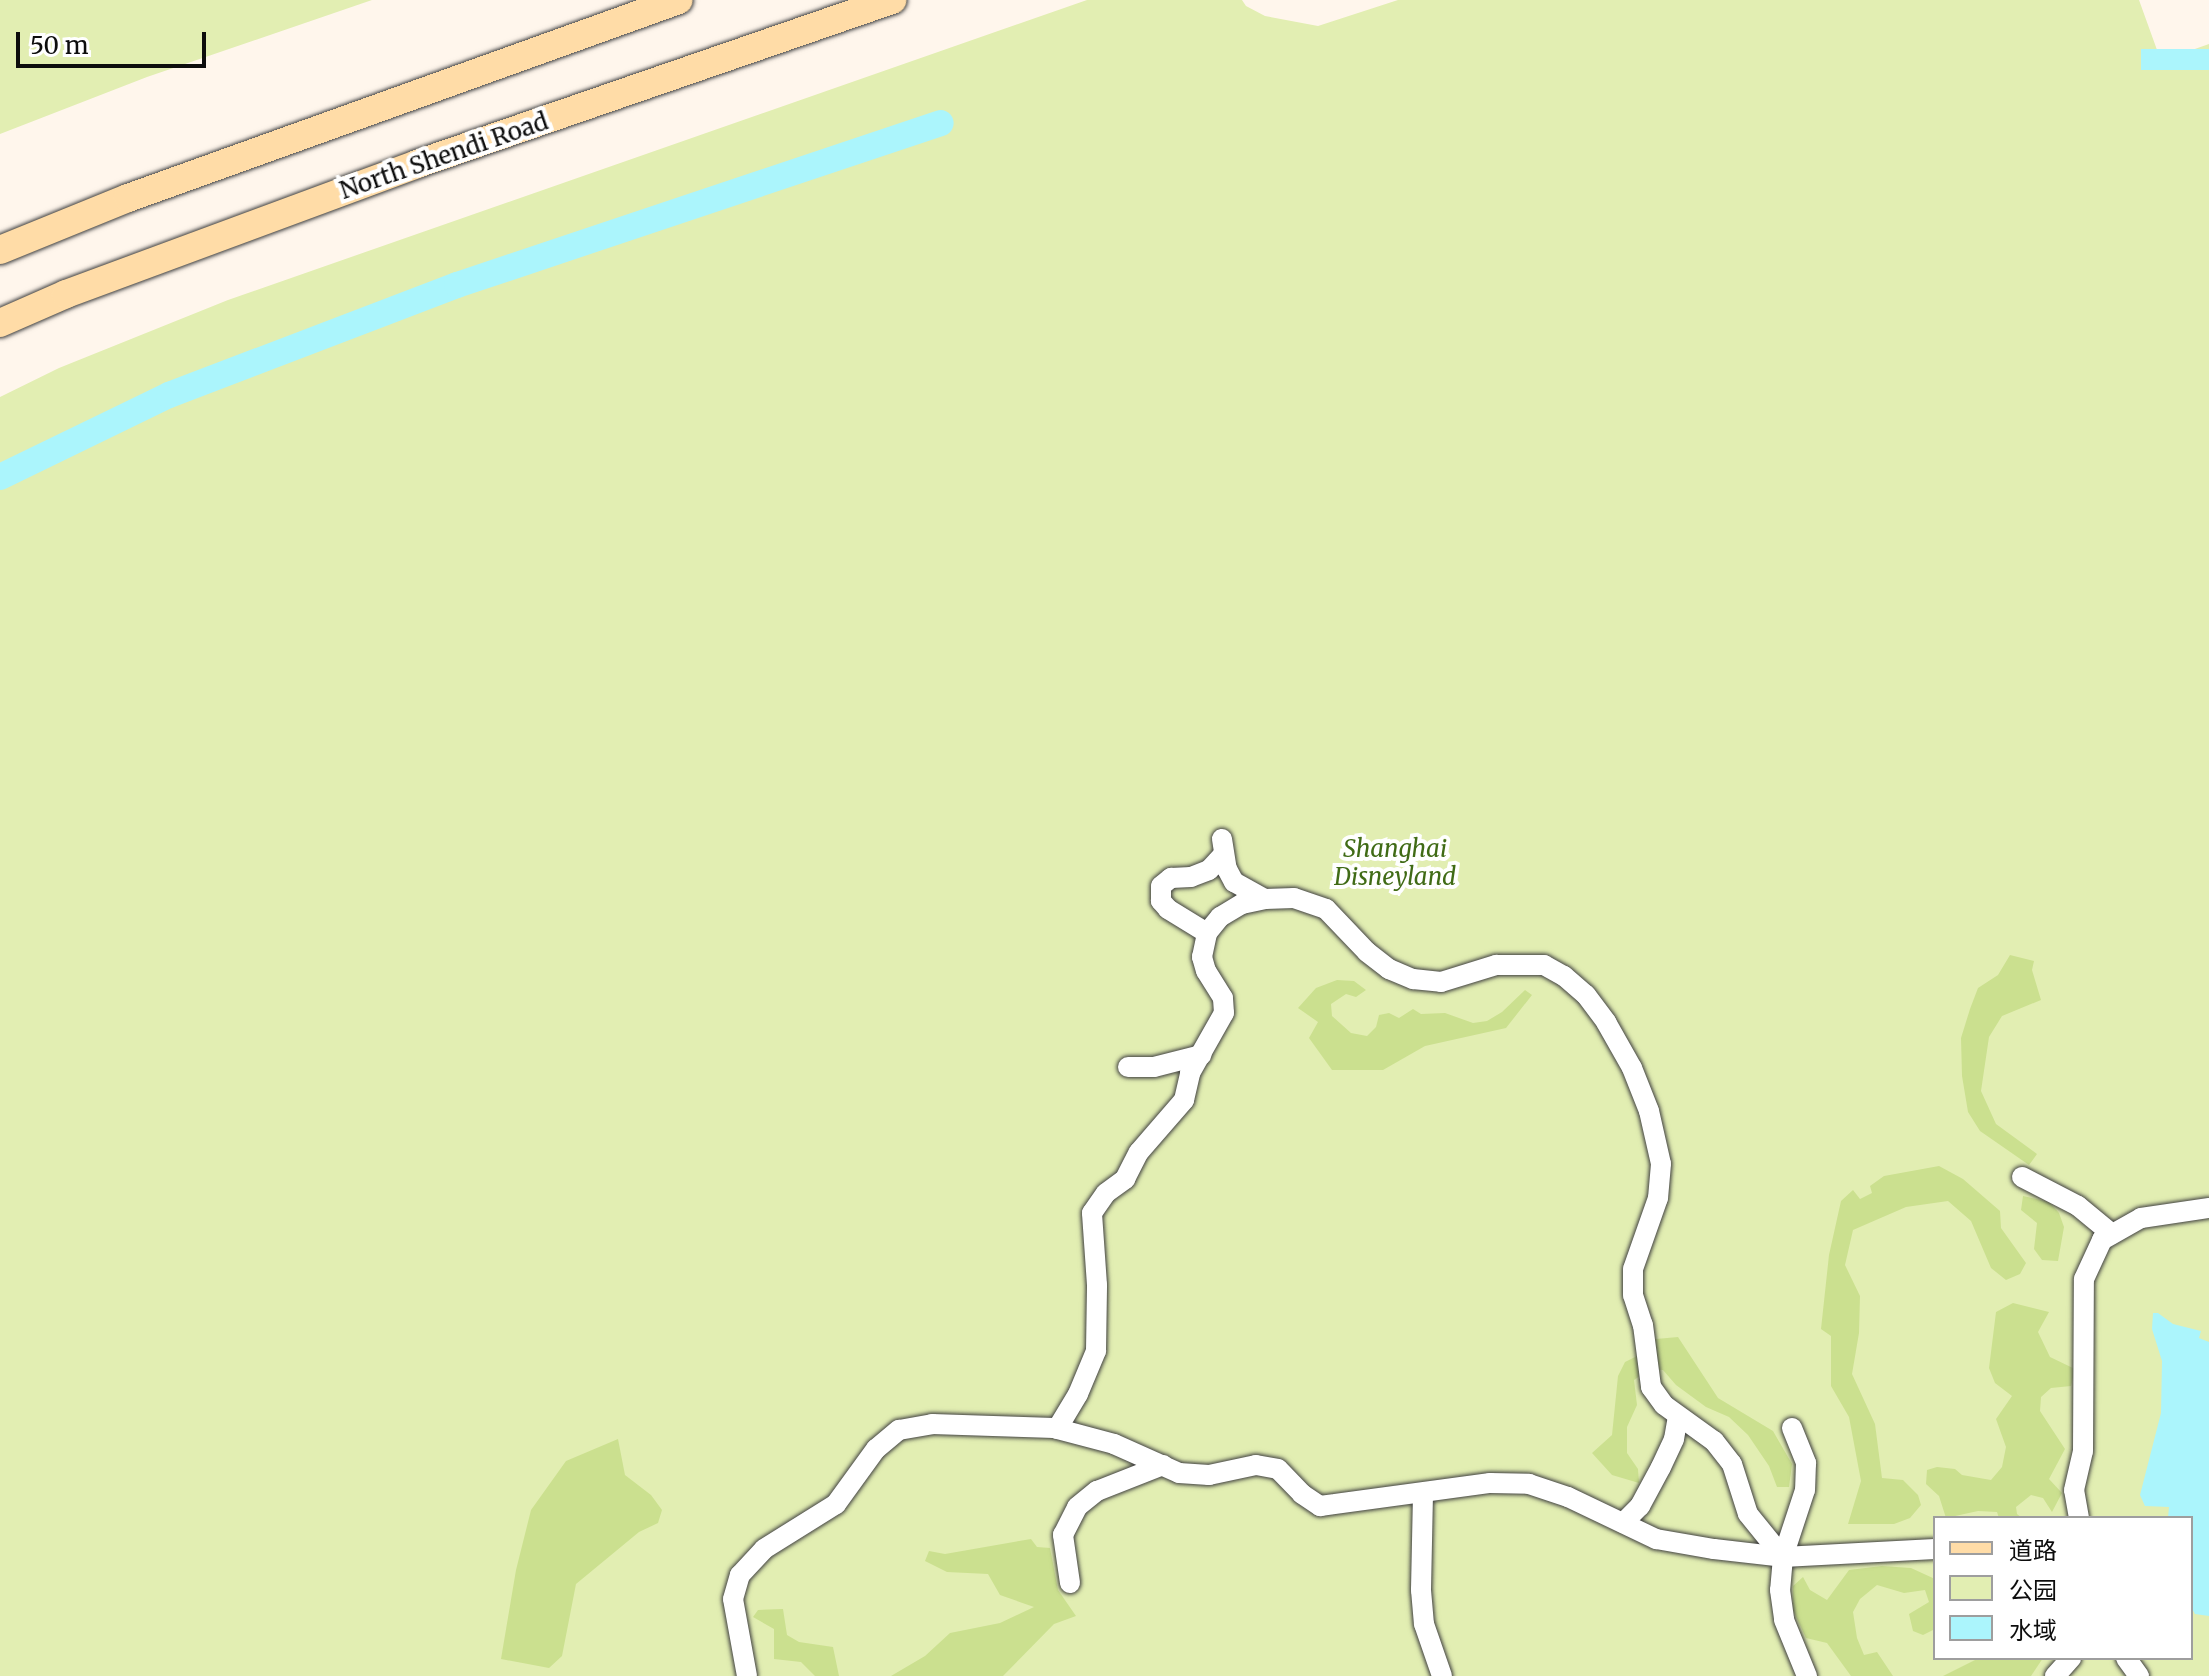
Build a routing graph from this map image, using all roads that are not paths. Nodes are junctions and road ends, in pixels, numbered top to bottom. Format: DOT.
graph roads {
  1 [pos="679,0"];
  2 [pos="892,0"];
  3 [pos="0,250"];
  4 [pos="0,323"];
  5 [pos="1265,899"];
  6 [pos="1207,933"];
  7 [pos="1201,1055"];
  8 [pos="1128,1067"];
  9 [pos="2022,1177"];
  10 [pos="2209,1208"];
  11 [pos="2112,1234"];
  12 [pos="1678,1416"];
  13 [pos="1792,1428"];
  14 [pos="1057,1429"];
  15 [pos="1163,1465"];
  16 [pos="1423,1494"];
  17 [pos="2079,1516"];
  18 [pos="1623,1523"];
  19 [pos="1933,1549"];
  20 [pos="1783,1557"];
  21 [pos="1070,1583"];
  22 [pos="2069,1660"];
  23 [pos="747,1676"];
  24 [pos="1442,1676"];
  25 [pos="1807,1676"];
  26 [pos="2055,1676"];
  1 -- 3 [label="street"];
  2 -- 4 [label="street, North Shendi Road"];
  5 -- 6 [label="street"];
  5 -- 6 [label="street"];
  5 -- 12 [label="street"];
  6 -- 7 [label="street"];
  7 -- 8 [label="street"];
  7 -- 14 [label="street"];
  9 -- 11 [label="street"];
  10 -- 11 [label="street"];
  11 -- 17 [label="street"];
  12 -- 18 [label="street"];
  12 -- 20 [label="street"];
  13 -- 20 [label="street"];
  14 -- 15 [label="street"];
  14 -- 23 [label="street"];
  15 -- 16 [label="street"];
  15 -- 21 [label="street"];
  16 -- 18 [label="street"];
  16 -- 24 [label="street"];
  18 -- 20 [label="street"];
  19 -- 20 [label="street"];
  20 -- 25 [label="street"];
  22 -- 26 [label="street"];
}
